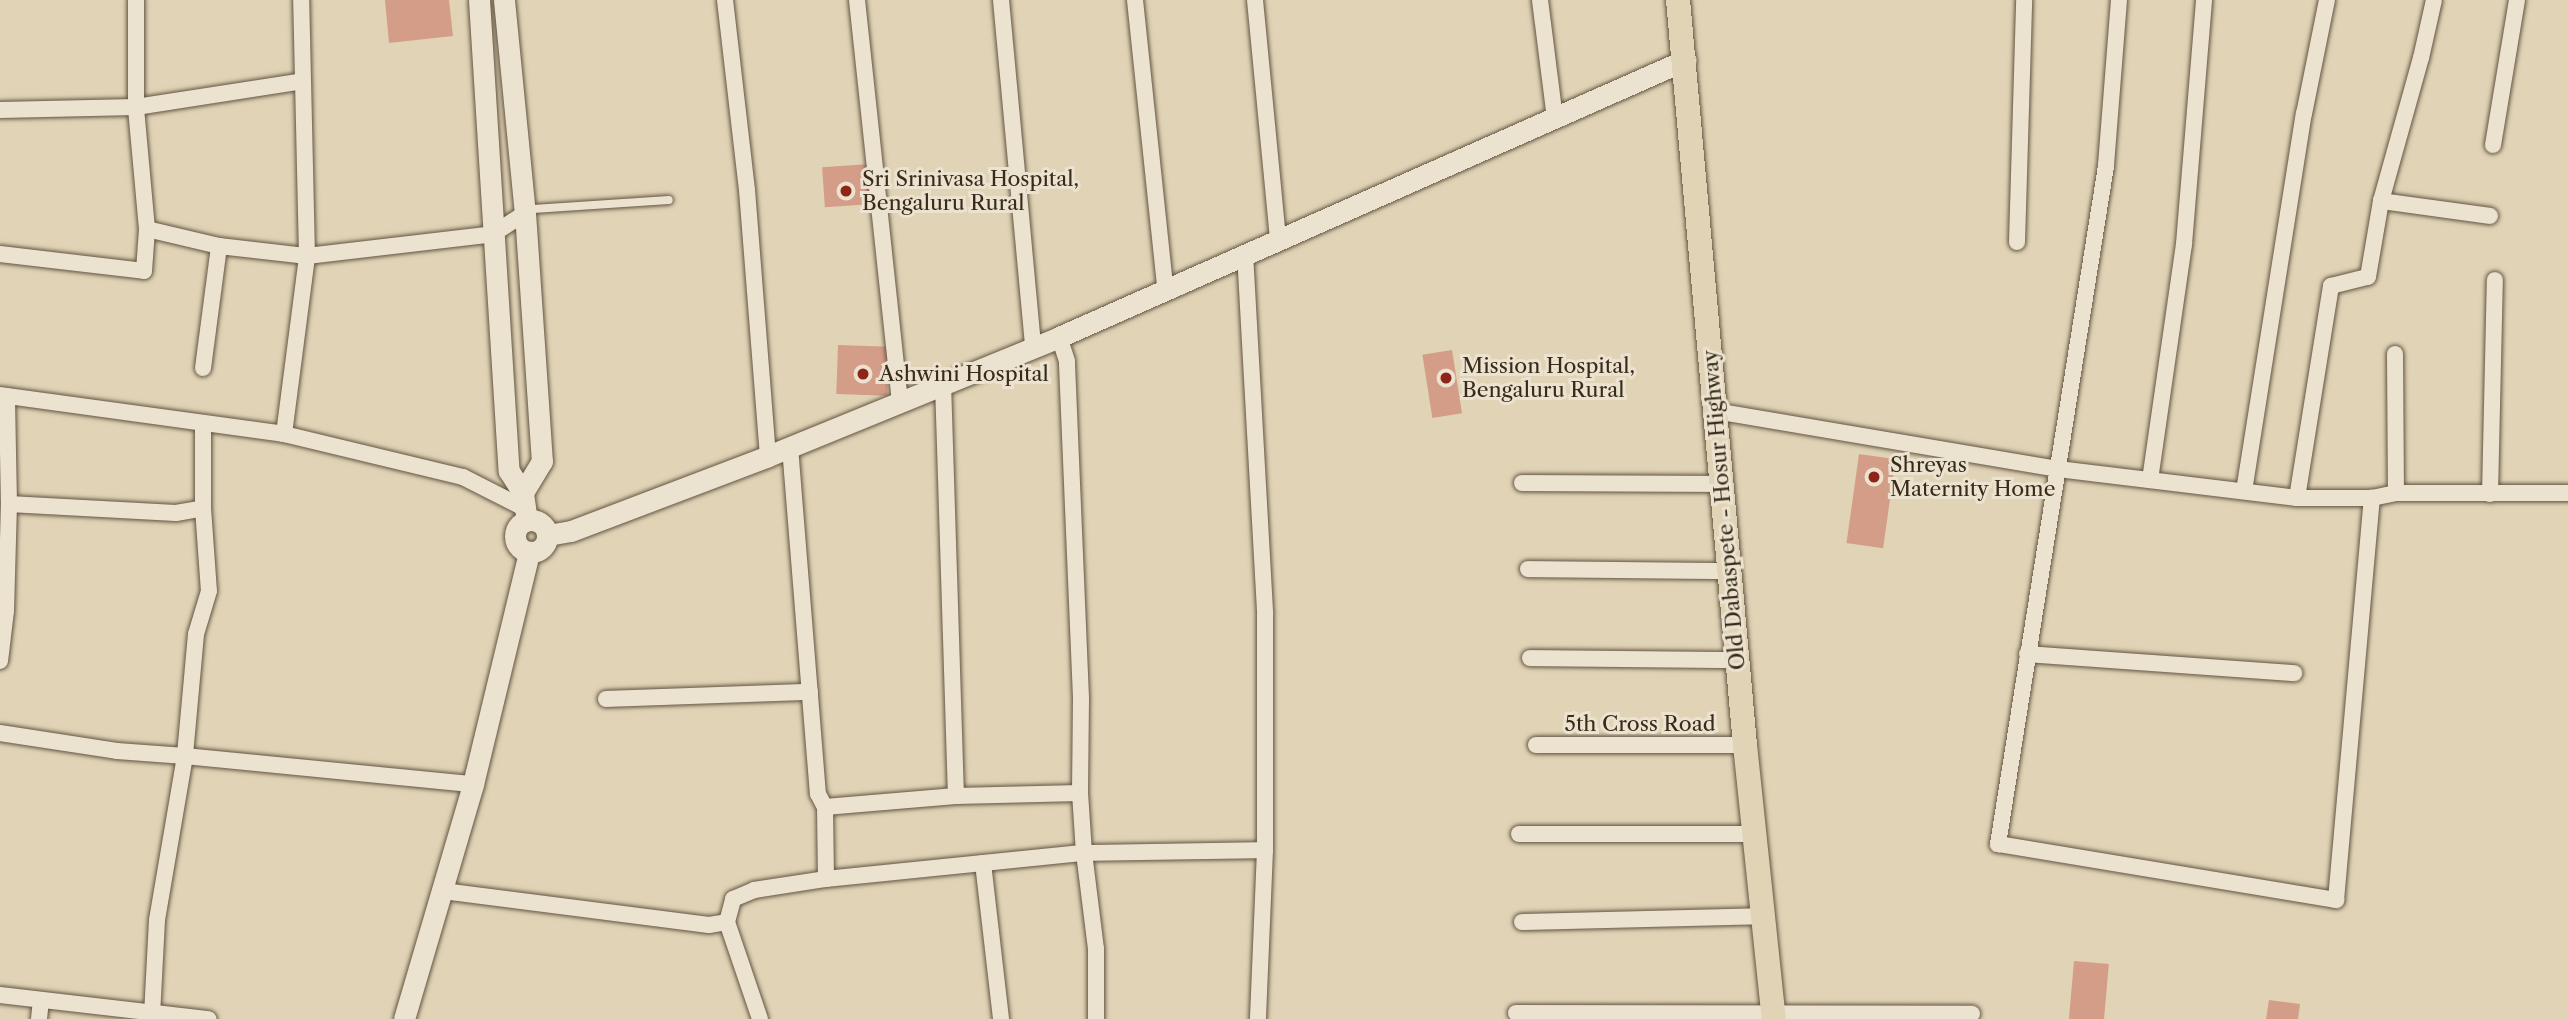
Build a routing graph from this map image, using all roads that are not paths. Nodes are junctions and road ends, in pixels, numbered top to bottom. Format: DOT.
graph roads {
  1 [pos="136,0"];
  2 [pos="301,0"];
  3 [pos="479,0"];
  4 [pos="505,0"];
  5 [pos="725,0"];
  6 [pos="857,0"];
  7 [pos="1001,0"];
  8 [pos="1135,0"];
  9 [pos="1255,0"];
  10 [pos="1540,0"];
  11 [pos="1678,0"];
  12 [pos="2024,0"];
  13 [pos="2119,0"];
  14 [pos="2204,0"];
  15 [pos="2327,0"];
  16 [pos="2434,0"];
  17 [pos="2517,0"];
  18 [pos="1685,60"];
  19 [pos="303,81"];
  20 [pos="136,107"];
  21 [pos="0,110"];
  22 [pos="1555,118"];
  23 [pos="2493,145"];
  24 [pos="670,200"];
  25 [pos="2381,201"];
  26 [pos="525,213"];
  27 [pos="2490,216"];
  28 [pos="148,229"];
  29 [pos="493,234"];
  30 [pos="1278,239"];
  31 [pos="2017,242"];
  32 [pos="219,246"];
  33 [pos="1245,253"];
  34 [pos="0,254"];
  35 [pos="307,256"];
  36 [pos="2495,280"];
  37 [pos="1165,287"];
  38 [pos="1059,337"];
  39 [pos="1033,347"];
  40 [pos="2395,355"];
  41 [pos="203,368"];
  42 [pos="943,383"];
  43 [pos="4,395"];
  44 [pos="900,401"];
  45 [pos="1715,411"];
  46 [pos="203,423"];
  47 [pos="284,434"];
  48 [pos="790,447"];
  49 [pos="768,456"];
  50 [pos="2058,469"];
  51 [pos="2150,480"];
  52 [pos="1522,483"];
  53 [pos="1722,484"];
  54 [pos="2244,491"];
  55 [pos="2396,493"];
  56 [pos="2490,494"];
  57 [pos="2568,494"];
  58 [pos="2297,498"];
  59 [pos="2372,498"];
  60 [pos="9,504"];
  61 [pos="525,507"];
  62 [pos="202,508"];
  63 [pos="548,535"];
  64 [pos="528,552"];
  65 [pos="1528,569"];
  66 [pos="1730,570"];
  67 [pos="2027,654"];
  68 [pos="1530,658"];
  69 [pos="1737,660"];
  70 [pos="0,661"];
  71 [pos="2294,673"];
  72 [pos="810,692"];
  73 [pos="606,699"];
  74 [pos="0,733"];
  75 [pos="1536,745"];
  76 [pos="1745,745"];
  77 [pos="185,755"];
  78 [pos="473,784"];
  79 [pos="1080,793"];
  80 [pos="956,796"];
  81 [pos="825,807"];
  82 [pos="1519,834"];
  83 [pos="1754,834"];
  84 [pos="1265,850"];
  85 [pos="1084,853"];
  86 [pos="983,863"];
  87 [pos="826,879"];
  88 [pos="443,891"];
  89 [pos="1762,916"];
  90 [pos="727,922"];
  91 [pos="1522,922"];
  92 [pos="0,995"];
  93 [pos="41,1001"];
  94 [pos="1517,1013"];
  95 [pos="152,1014"];
  96 [pos="1972,1014"];
  97 [pos="1774,1016"];
  98 [pos="39,1019"];
  99 [pos="209,1019"];
  100 [pos="404,1019"];
  101 [pos="760,1019"];
  102 [pos="1001,1019"];
  103 [pos="1096,1019"];
  104 [pos="1258,1019"];
  1 -- 20 [label="street"];
  2 -- 19 [label="street"];
  3 -- 29 [label="main road"];
  4 -- 26 [label="main road"];
  5 -- 49 [label="street"];
  6 -- 44 [label="street"];
  7 -- 39 [label="street"];
  8 -- 37 [label="street"];
  9 -- 30 [label="street"];
  10 -- 22 [label="street"];
  11 -- 18 [label="main road, Old Dabaspete - Hosur Highway"];
  12 -- 31 [label="street"];
  13 -- 50 [label="street"];
  14 -- 51 [label="street"];
  15 -- 54 [label="street"];
  16 -- 25 [label="street"];
  17 -- 23 [label="street"];
  18 -- 22 [label="main road"];
  18 -- 45 [label="main road, Old Dabaspete - Hosur Highway"];
  19 -- 20 [label="street"];
  19 -- 35 [label="street"];
  20 -- 21 [label="street"];
  20 -- 28 [label="street"];
  22 -- 30 [label="main road"];
  24 -- 26 [label="lane"];
  25 -- 27 [label="street"];
  25 -- 58 [label="street"];
  26 -- 29 [label="street"];
  26 -- 61 [label="main road"];
  28 -- 32 [label="street"];
  28 -- 34 [label="street"];
  29 -- 35 [label="street"];
  29 -- 61 [label="main road"];
  30 -- 33 [label="main road"];
  32 -- 35 [label="street"];
  32 -- 41 [label="street"];
  33 -- 37 [label="main road"];
  33 -- 84 [label="street"];
  35 -- 47 [label="street"];
  36 -- 56 [label="street"];
  37 -- 38 [label="main road"];
  38 -- 39 [label="main road"];
  38 -- 79 [label="street"];
  39 -- 42 [label="main road"];
  40 -- 55 [label="street"];
  42 -- 44 [label="main road"];
  42 -- 80 [label="street"];
  43 -- 46 [label="street"];
  43 -- 60 [label="street"];
  44 -- 48 [label="main road"];
  45 -- 50 [label="street"];
  45 -- 53 [label="main road, Old Dabaspete - Hosur Highway"];
  46 -- 47 [label="street"];
  46 -- 62 [label="street"];
  47 -- 61 [label="street"];
  48 -- 49 [label="main road"];
  48 -- 72 [label="street"];
  49 -- 63 [label="main road"];
  50 -- 51 [label="street"];
  50 -- 67 [label="street"];
  51 -- 54 [label="street"];
  52 -- 53 [label="street"];
  53 -- 66 [label="main road, Old Dabaspete - Hosur Highway"];
  54 -- 58 [label="street"];
  55 -- 56 [label="street"];
  55 -- 59 [label="street"];
  56 -- 57 [label="street"];
  58 -- 59 [label="street"];
  59 -- 67 [label="street"];
  60 -- 62 [label="street"];
  60 -- 70 [label="street"];
  61 -- 63 [label="main road"];
  61 -- 64 [label="main road"];
  62 -- 77 [label="street"];
  63 -- 64 [label="main road"];
  64 -- 78 [label="main road"];
  65 -- 66 [label="street"];
  66 -- 69 [label="main road, Old Dabaspete - Hosur Highway"];
  67 -- 71 [label="street"];
  68 -- 69 [label="street"];
  69 -- 76 [label="main road, Old Dabaspete - Hosur Highway"];
  72 -- 73 [label="street"];
  72 -- 81 [label="street"];
  74 -- 77 [label="street"];
  75 -- 76 [label="street, 5th Cross Road"];
  76 -- 83 [label="main road, Old Dabaspete - Hosur Highway"];
  77 -- 78 [label="street"];
  77 -- 95 [label="street"];
  78 -- 88 [label="main road"];
  79 -- 80 [label="street"];
  79 -- 85 [label="street"];
  80 -- 81 [label="street"];
  81 -- 87 [label="street"];
  82 -- 83 [label="street"];
  83 -- 89 [label="main road, Old Dabaspete - Hosur Highway"];
  84 -- 85 [label="street"];
  84 -- 104 [label="street"];
  85 -- 86 [label="street"];
  85 -- 103 [label="street"];
  86 -- 87 [label="street"];
  86 -- 102 [label="street"];
  87 -- 90 [label="street"];
  88 -- 90 [label="street"];
  88 -- 100 [label="main road"];
  89 -- 91 [label="street"];
  89 -- 97 [label="main road, Old Dabaspete - Hosur Highway"];
  90 -- 101 [label="street"];
  92 -- 93 [label="street"];
  93 -- 95 [label="street"];
  93 -- 98 [label="street"];
  94 -- 97 [label="street"];
  95 -- 99 [label="street"];
  96 -- 97 [label="street"];
}
